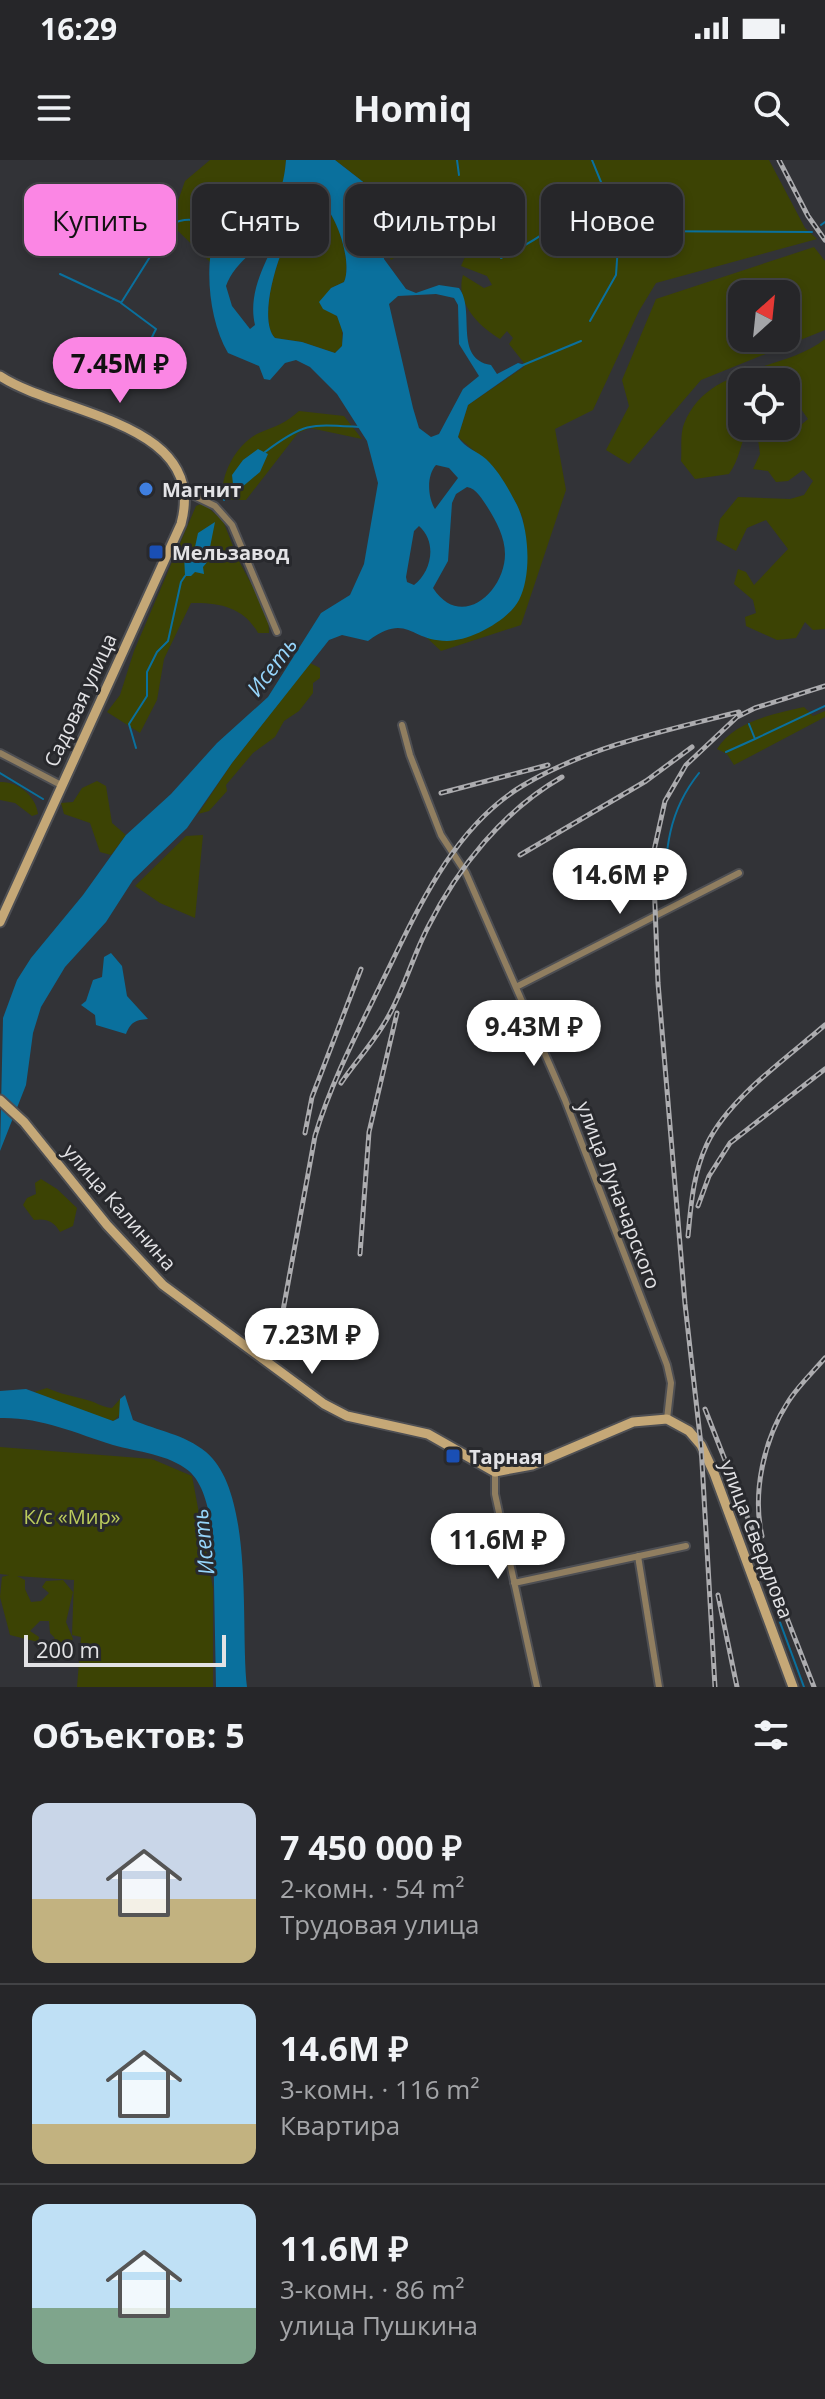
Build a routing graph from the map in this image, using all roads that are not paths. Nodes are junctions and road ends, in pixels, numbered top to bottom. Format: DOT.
graph roads {
  1 [pos="0,376"];
  2 [pos="186,492"];
  3 [pos="277,632"];
  4 [pos="402,725"];
  5 [pos="0,753"];
  6 [pos="61,785"];
  7 [pos="739,873"];
  8 [pos="0,922"];
  9 [pos="516,987"];
  10 [pos="0,1100"];
  11 [pos="667,1419"];
  12 [pos="495,1472"];
  13 [pos="686,1546"];
  14 [pos="638,1556"];
  15 [pos="514,1583"];
  16 [pos="537,1687"];
  17 [pos="659,1687"];
  18 [pos="793,1687"];
  1 -- 2 [label="main road"];
  2 -- 3 [label="street"];
  2 -- 6 [label="main road, Садовая улица"];
  4 -- 9 [label="street, улица Луначарского"];
  5 -- 6 [label="street"];
  6 -- 8 [label="main road, Садовая улица"];
  7 -- 9 [label="street"];
  9 -- 11 [label="street, улица Луначарского"];
  10 -- 12 [label="main road, улица Калинина"];
  11 -- 12 [label="main road"];
  11 -- 18 [label="main road, улица Свердлова"];
  12 -- 15 [label="street"];
  13 -- 14 [label="street"];
  14 -- 15 [label="street"];
  14 -- 17 [label="street"];
  15 -- 16 [label="street"];
}
